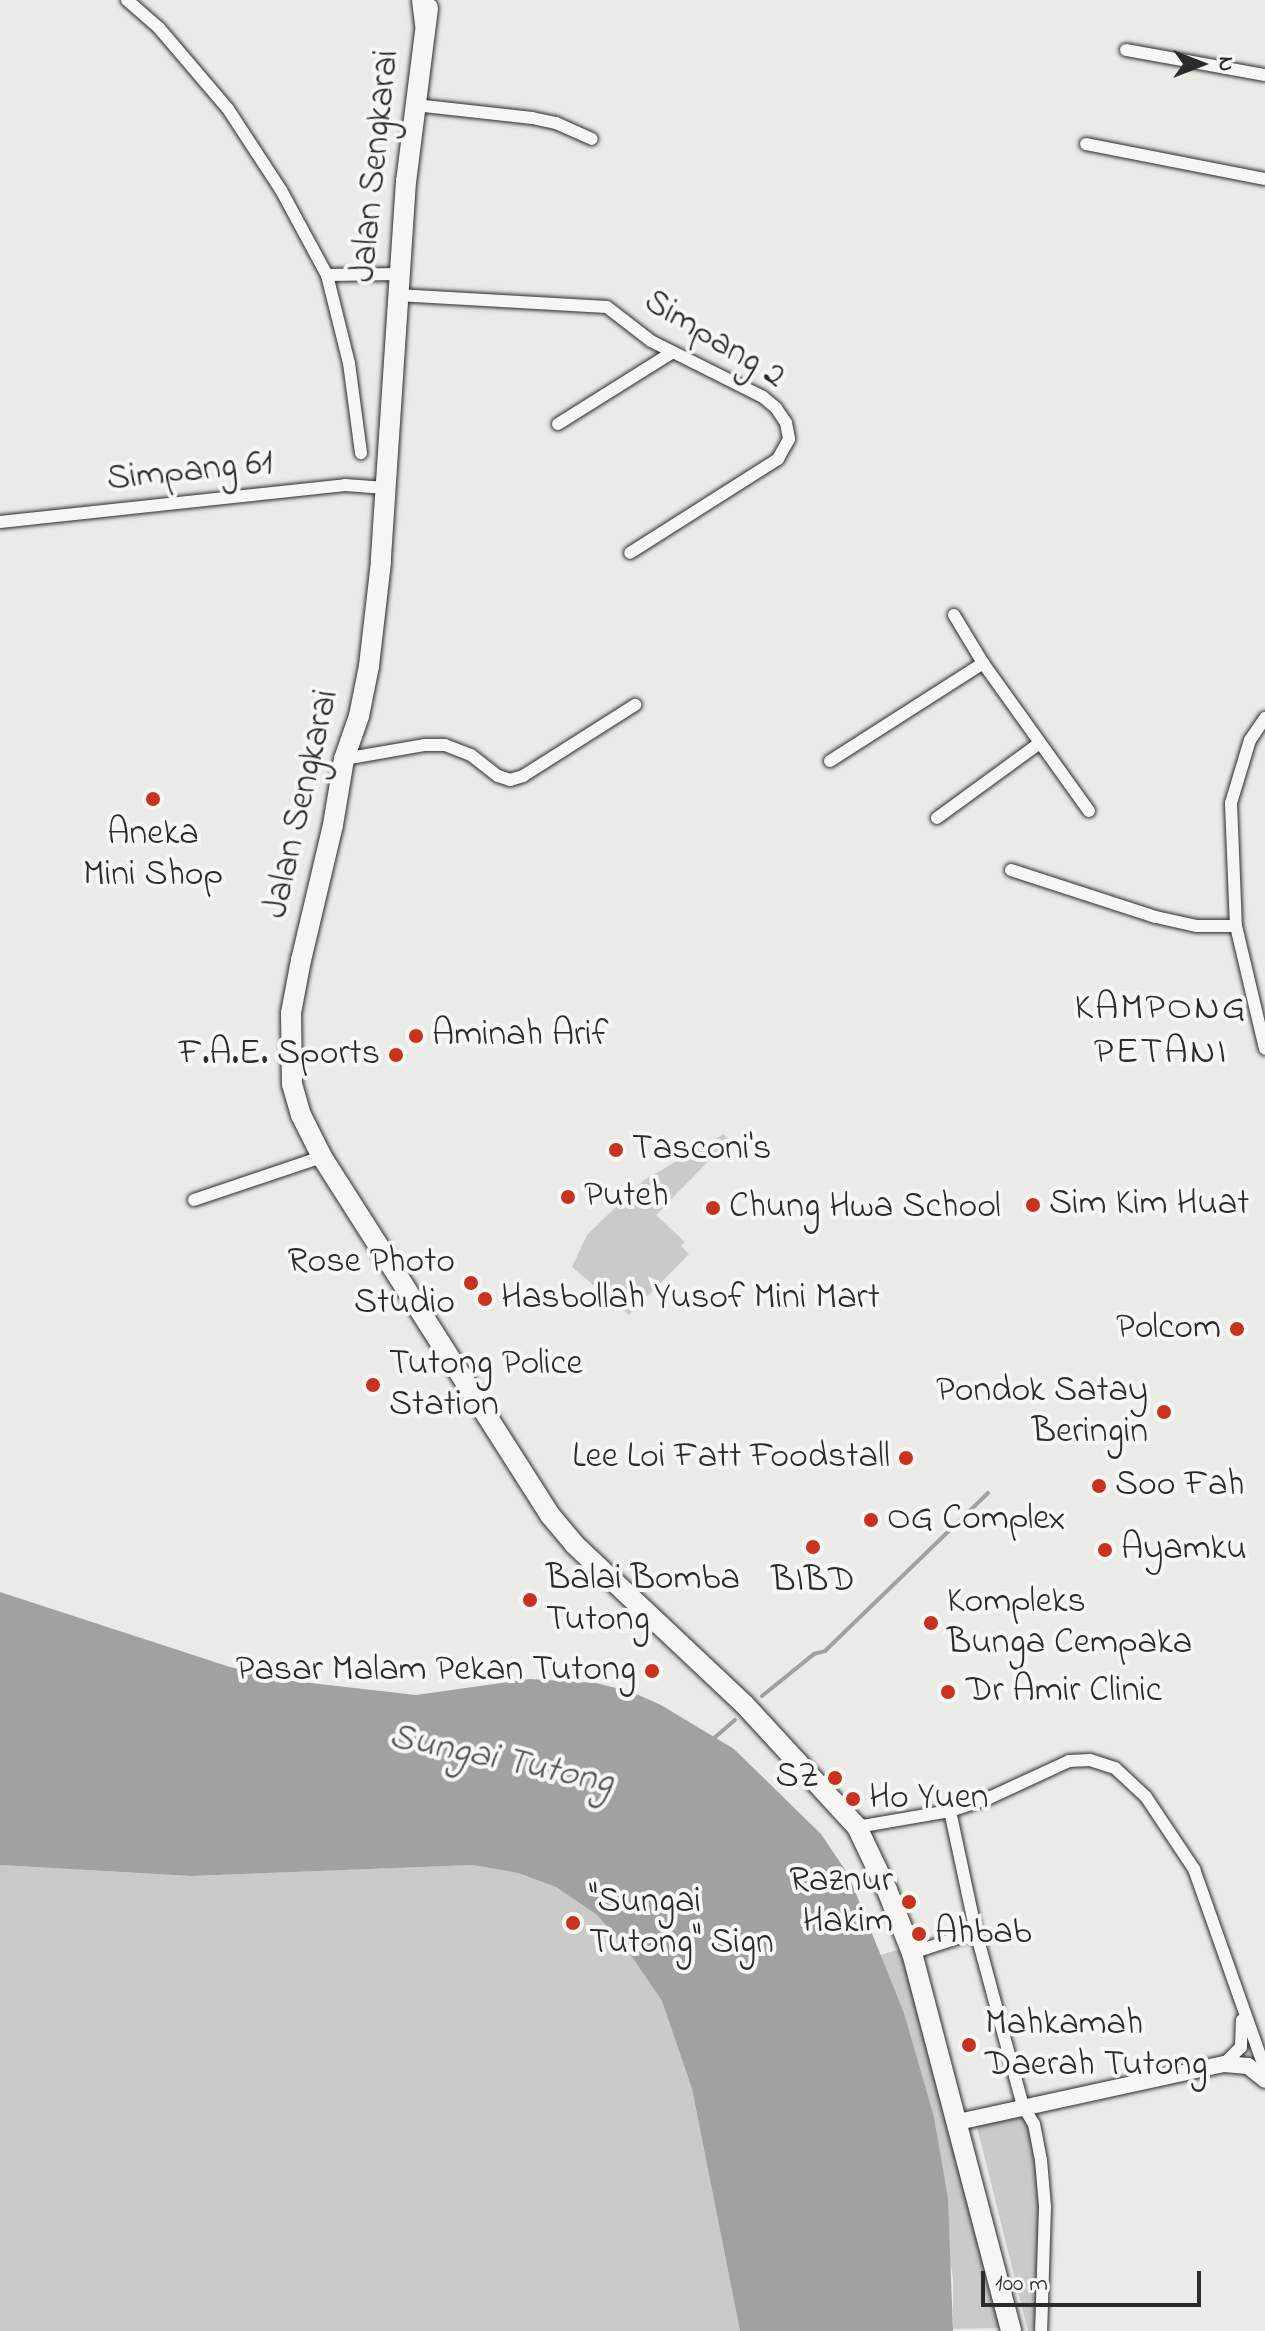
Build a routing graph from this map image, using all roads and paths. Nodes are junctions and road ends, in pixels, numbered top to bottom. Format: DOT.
graph roads {
  1 [pos="127,0"];
  2 [pos="422,0"];
  3 [pos="429,0"];
  4 [pos="425,24"];
  5 [pos="1126,50"];
  6 [pos="1265,75"];
  7 [pos="415,105"];
  8 [pos="592,139"];
  9 [pos="1086,144"];
  10 [pos="1265,179"];
  11 [pos="399,274"];
  12 [pos="327,275"];
  13 [pos="397,295"];
  14 [pos="671,353"];
  15 [pos="558,424"];
  16 [pos="361,453"];
  17 [pos="386,488"];
  18 [pos="0,522"];
  19 [pos="630,553"];
  20 [pos="954,615"];
  21 [pos="983,663"];
  22 [pos="635,705"];
  23 [pos="1265,718"];
  24 [pos="1040,743"];
  25 [pos="344,759"];
  26 [pos="830,761"];
  27 [pos="1089,811"];
  28 [pos="937,818"];
  29 [pos="1011,870"];
  30 [pos="1236,926"];
  31 [pos="1265,1049"];
  32 [pos="322,1157"];
  33 [pos="194,1200"];
  34 [pos="950,1811"];
  35 [pos="857,1827"];
  36 [pos="976,1932"];
  37 [pos="912,1953"];
  38 [pos="1241,2009"];
  39 [pos="1224,2064"];
  40 [pos="1265,2069"];
  41 [pos="1265,2080"];
  42 [pos="1023,2106"];
  43 [pos="958,2122"];
  44 [pos="1011,2331"];
  45 [pos="1041,2331"];
  1 -- 12 [label="street"];
  2 -- 4 [label="main road"];
  3 -- 4 [label="main road, Jalan Sengkarai"];
  4 -- 7 [label="main road, Jalan Sengkarai"];
  5 -- 6 [label="street"];
  7 -- 8 [label="street"];
  7 -- 11 [label="main road, Jalan Sengkarai"];
  9 -- 10 [label="street"];
  11 -- 12 [label="street"];
  11 -- 13 [label="main road, Jalan Sengkarai"];
  12 -- 16 [label="street"];
  13 -- 14 [label="street, Simpang 2"];
  13 -- 17 [label="main road, Jalan Sengkarai"];
  14 -- 15 [label="street"];
  14 -- 19 [label="street, Simpang 2"];
  17 -- 18 [label="street, Simpang 61"];
  17 -- 25 [label="main road, Jalan Sengkarai"];
  20 -- 21 [label="street"];
  21 -- 24 [label="street"];
  21 -- 26 [label="street"];
  22 -- 25 [label="street"];
  23 -- 30 [label="street"];
  24 -- 27 [label="street"];
  24 -- 28 [label="street"];
  25 -- 32 [label="main road, Jalan Sengkarai"];
  29 -- 30 [label="street"];
  30 -- 31 [label="street"];
  32 -- 33 [label="street"];
  32 -- 35 [label="main road, Jalan Sengkarai"];
  34 -- 35 [label="street"];
  34 -- 36 [label="street"];
  34 -- 38 [label="street"];
  35 -- 37 [label="main road, Jalan Sengkarai"];
  36 -- 37 [label="street"];
  36 -- 42 [label="street"];
  37 -- 43 [label="main road, Jalan Sengkarai"];
  38 -- 39 [label="street"];
  38 -- 40 [label="street"];
  39 -- 41 [label="street"];
  39 -- 42 [label="street"];
  42 -- 43 [label="street"];
  42 -- 45 [label="street"];
  43 -- 44 [label="main road, Jalan Sengkarai"];
}
